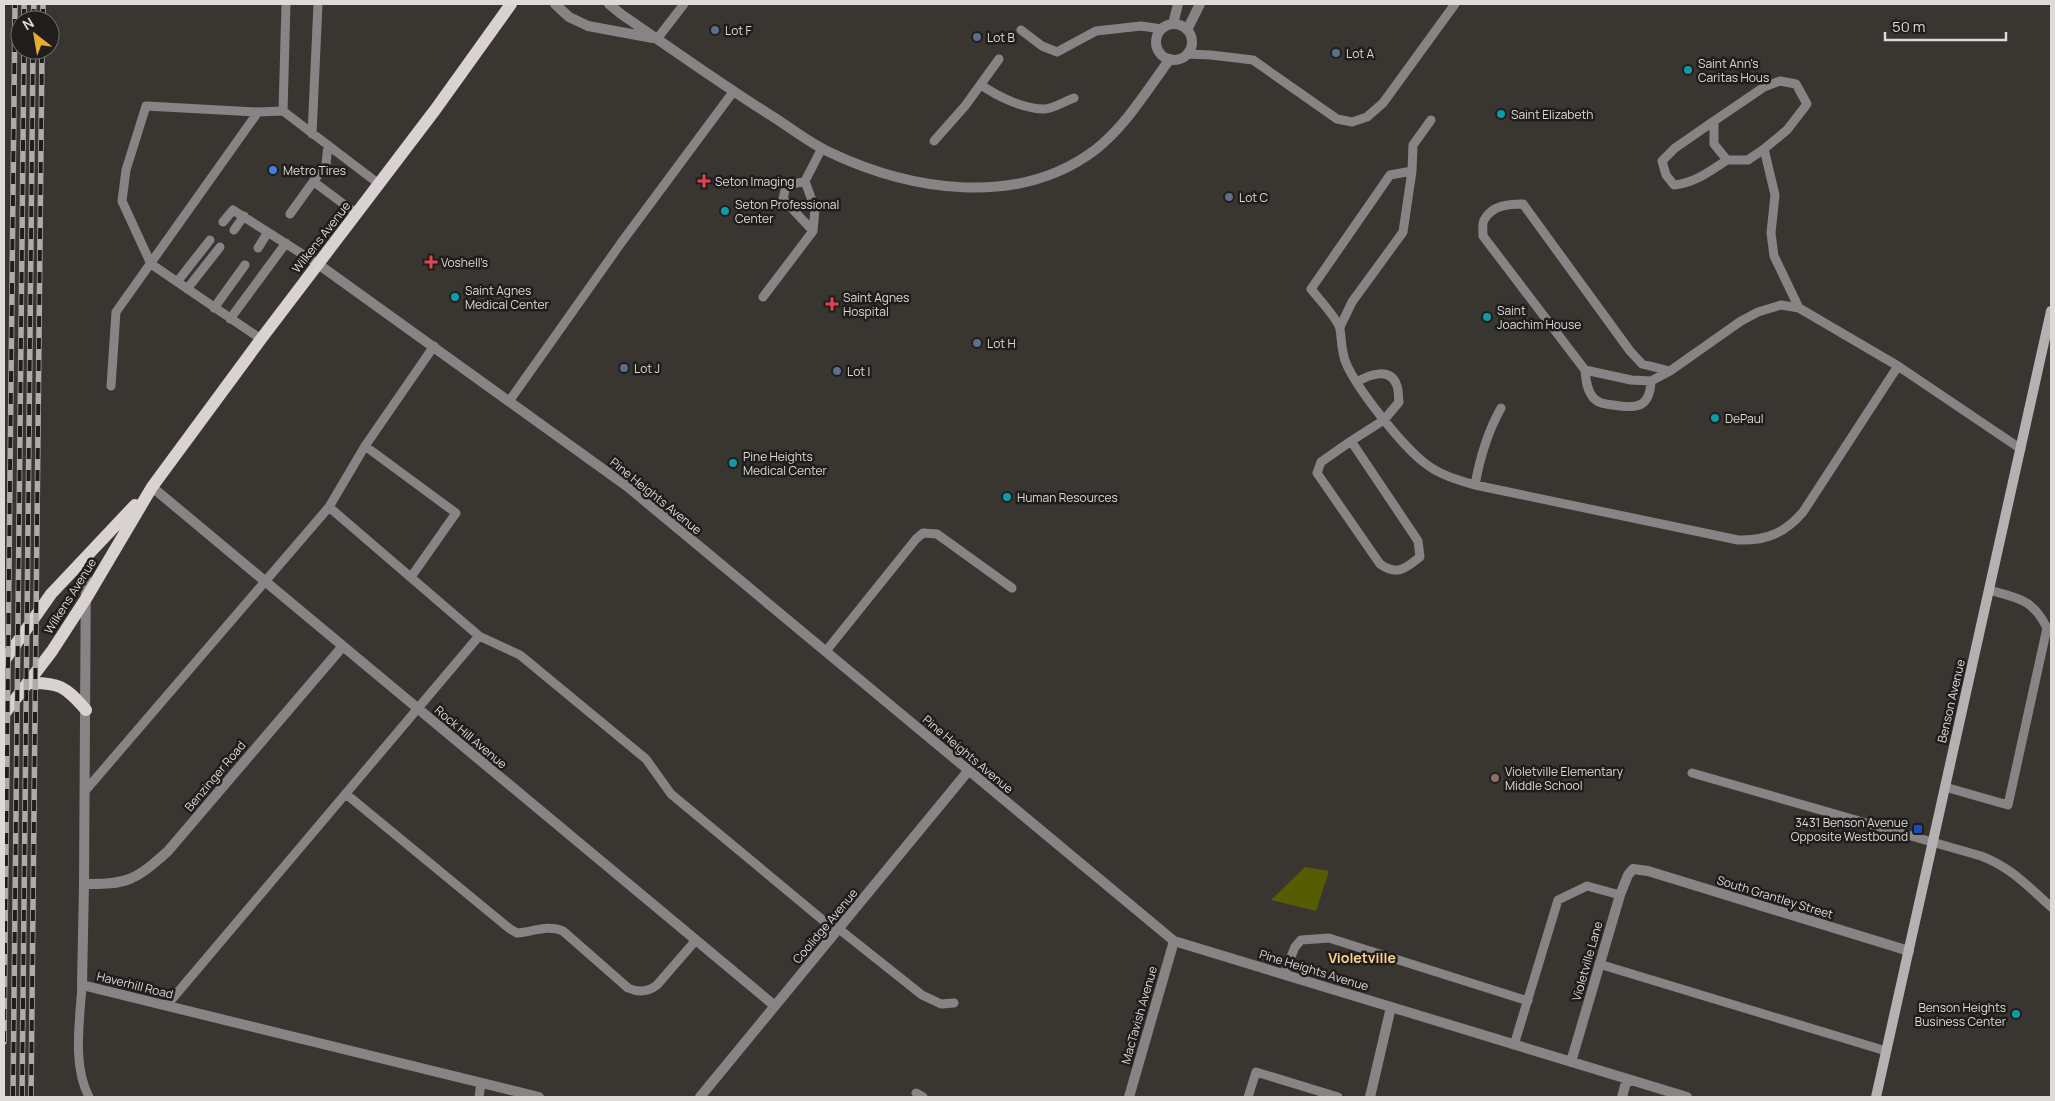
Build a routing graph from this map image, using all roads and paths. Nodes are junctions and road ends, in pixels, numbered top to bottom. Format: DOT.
graph roads {
  1 [pos="286,4"];
  2 [pos="318,4"];
  3 [pos="511,4"];
  4 [pos="555,4"];
  5 [pos="609,4"];
  6 [pos="684,4"];
  7 [pos="1178,4"];
  8 [pos="1200,4"];
  9 [pos="1455,4"];
  10 [pos="1173,24"];
  11 [pos="1162,29"];
  12 [pos="1021,30"];
  13 [pos="1187,30"];
  14 [pos="657,39"];
  15 [pos="1187,54"];
  16 [pos="999,59"];
  17 [pos="1170,59"];
  18 [pos="981,84"];
  19 [pos="733,92"];
  20 [pos="1074,98"];
  21 [pos="283,111"];
  22 [pos="258,112"];
  23 [pos="1431,120"];
  24 [pos="1714,121"];
  25 [pos="312,134"];
  26 [pos="934,141"];
  27 [pos="328,145"];
  28 [pos="822,148"];
  29 [pos="1764,150"];
  30 [pos="1727,160"];
  31 [pos="1412,171"];
  32 [pos="805,181"];
  33 [pos="314,182"];
  34 [pos="379,184"];
  35 [pos="290,214"];
  36 [pos="357,214"];
  37 [pos="244,216"];
  38 [pos="223,222"];
  39 [pos="234,230"];
  40 [pos="812,230"];
  41 [pos="268,232"];
  42 [pos="210,240"];
  43 [pos="286,243"];
  44 [pos="220,247"];
  45 [pos="258,248"];
  46 [pos="151,264"];
  47 [pos="318,264"];
  48 [pos="244,265"];
  49 [pos="177,282"];
  50 [pos="187,289"];
  51 [pos="763,297"];
  52 [pos="214,308"];
  53 [pos="1799,308"];
  54 [pos="2051,311"];
  55 [pos="230,319"];
  56 [pos="1340,327"];
  57 [pos="261,339"];
  58 [pos="434,346"];
  59 [pos="1898,366"];
  60 [pos="1585,370"];
  61 [pos="1670,371"];
  62 [pos="1652,380"];
  63 [pos="1357,382"];
  64 [pos="111,386"];
  65 [pos="510,400"];
  66 [pos="1501,408"];
  67 [pos="1384,420"];
  68 [pos="1351,441"];
  69 [pos="365,446"];
  70 [pos="2021,448"];
  71 [pos="1475,485"];
  72 [pos="152,487"];
  73 [pos="329,507"];
  74 [pos="86,557"];
  75 [pos="411,577"];
  76 [pos="264,581"];
  77 [pos="1012,588"];
  78 [pos="1989,590"];
  79 [pos="87,597"];
  80 [pos="479,636"];
  81 [pos="343,646"];
  82 [pos="826,652"];
  83 [pos="4,661"];
  84 [pos="27,683"];
  85 [pos="419,709"];
  86 [pos="86,710"];
  87 [pos="4,714"];
  88 [pos="969,770"];
  89 [pos="1692,774"];
  90 [pos="1945,787"];
  91 [pos="85,791"];
  92 [pos="346,794"];
  93 [pos="1933,843"];
  94 [pos="1633,869"];
  95 [pos="84,884"];
  96 [pos="1620,895"];
  97 [pos="2051,907"];
  98 [pos="837,930"];
  99 [pos="696,940"];
  100 [pos="1174,941"];
  101 [pos="1909,951"];
  102 [pos="1599,964"];
  103 [pos="1284,974"];
  104 [pos="82,985"];
  105 [pos="1528,1001"];
  106 [pos="954,1003"];
  107 [pos="167,1006"];
  108 [pos="775,1006"];
  109 [pos="1391,1007"];
  110 [pos="1514,1045"];
  111 [pos="1886,1051"];
  112 [pos="1571,1062"];
  113 [pos="1627,1079"];
  114 [pos="481,1083"];
  115 [pos="89,1097"];
  116 [pos="479,1097"];
  117 [pos="539,1097"];
  118 [pos="700,1097"];
  119 [pos="1129,1097"];
  120 [pos="1248,1097"];
  121 [pos="1338,1097"];
  122 [pos="1370,1097"];
  123 [pos="1622,1097"];
  124 [pos="1687,1097"];
  125 [pos="1876,1097"];
  1 -- 21 [label="lane"];
  2 -- 25 [label="lane"];
  3 -- 34 [label="main road, Wilkens Avenue"];
  4 -- 14 [label="street"];
  5 -- 14 [label="street"];
  6 -- 14 [label="lane"];
  7 -- 10 [label="street"];
  8 -- 13 [label="street"];
  9 -- 15 [label="lane"];
  10 -- 11 [label="street"];
  10 -- 13 [label="street"];
  11 -- 12 [label="lane"];
  11 -- 17 [label="street"];
  13 -- 15 [label="street"];
  14 -- 19 [label="street"];
  15 -- 17 [label="street"];
  16 -- 18 [label="lane"];
  17 -- 28 [label="street"];
  18 -- 20 [label="lane"];
  18 -- 26 [label="lane"];
  19 -- 28 [label="street"];
  19 -- 65 [label="lane"];
  21 -- 22 [label="lane"];
  21 -- 25 [label="lane"];
  22 -- 46 [label="lane"];
  22 -- 46 [label="lane"];
  23 -- 31 [label="lane"];
  24 -- 29 [label="lane"];
  24 -- 30 [label="lane"];
  24 -- 30 [label="lane"];
  25 -- 27 [label="lane"];
  27 -- 33 [label="lane"];
  27 -- 34 [label="lane"];
  28 -- 32 [label="lane"];
  29 -- 30 [label="lane"];
  29 -- 53 [label="lane"];
  31 -- 56 [label="lane"];
  31 -- 56 [label="lane"];
  32 -- 40 [label="lane"];
  32 -- 40 [label="lane"];
  33 -- 35 [label="lane"];
  33 -- 36 [label="lane"];
  34 -- 36 [label="main road, Wilkens Avenue"];
  36 -- 47 [label="main road, Wilkens Avenue"];
  37 -- 38 [label="lane"];
  37 -- 39 [label="lane"];
  37 -- 41 [label="lane"];
  40 -- 51 [label="lane"];
  41 -- 43 [label="lane"];
  41 -- 45 [label="lane"];
  42 -- 49 [label="lane"];
  43 -- 47 [label="lane"];
  43 -- 55 [label="lane"];
  44 -- 50 [label="lane"];
  46 -- 49 [label="lane"];
  46 -- 64 [label="lane"];
  47 -- 57 [label="main road, Wilkens Avenue"];
  47 -- 58 [label="street, Pine Heights Avenue"];
  48 -- 52 [label="lane"];
  49 -- 50 [label="lane"];
  50 -- 52 [label="lane"];
  52 -- 55 [label="lane"];
  53 -- 59 [label="lane"];
  53 -- 61 [label="lane"];
  54 -- 70 [label="street, Benson Avenue"];
  55 -- 57 [label="lane"];
  56 -- 63 [label="lane"];
  57 -- 72 [label="main road, Wilkens Avenue"];
  58 -- 65 [label="street, Pine Heights Avenue"];
  58 -- 69 [label="lane"];
  59 -- 70 [label="lane"];
  59 -- 71 [label="lane"];
  60 -- 61 [label="lane"];
  60 -- 62 [label="lane"];
  60 -- 62 [label="lane"];
  61 -- 62 [label="lane"];
  63 -- 67 [label="lane"];
  63 -- 67 [label="lane"];
  65 -- 82 [label="street, Pine Heights Avenue"];
  66 -- 71 [label="lane"];
  67 -- 68 [label="lane"];
  67 -- 71 [label="lane"];
  68 -- 68 [label="lane"];
  69 -- 73 [label="lane"];
  69 -- 75 [label="lane"];
  70 -- 78 [label="street, Benson Avenue"];
  72 -- 74 [label="main road, Wilkens Avenue"];
  72 -- 76 [label="street, Rock Hill Avenue"];
  72 -- 79 [label="main road, Wilkens Avenue"];
  73 -- 75 [label="lane"];
  73 -- 76 [label="lane"];
  74 -- 79 [label="street, Haverhill Road"];
  74 -- 83 [label="main road, Wilkens Avenue"];
  75 -- 80 [label="lane"];
  76 -- 81 [label="street, Rock Hill Avenue"];
  76 -- 91 [label="lane"];
  77 -- 82 [label="lane"];
  78 -- 90 [label="street, Benson Avenue"];
  78 -- 90 [label="lane"];
  79 -- 84 [label="main road, Wilkens Avenue"];
  79 -- 86 [label="street, Haverhill Road"];
  80 -- 85 [label="lane"];
  80 -- 98 [label="lane"];
  81 -- 85 [label="street, Rock Hill Avenue"];
  81 -- 95 [label="street, Benzinger Road"];
  82 -- 88 [label="street, Pine Heights Avenue"];
  84 -- 86 [label="main road"];
  84 -- 87 [label="main road, Wilkens Avenue"];
  85 -- 92 [label="lane"];
  85 -- 99 [label="street, Rock Hill Avenue"];
  86 -- 91 [label="street, Haverhill Road"];
  88 -- 98 [label="street, Coolidge Avenue"];
  88 -- 100 [label="street, Pine Heights Avenue"];
  89 -- 93 [label="lane"];
  90 -- 93 [label="street, Benson Avenue"];
  91 -- 95 [label="street, Haverhill Road"];
  92 -- 99 [label="lane"];
  92 -- 107 [label="lane"];
  93 -- 97 [label="lane"];
  93 -- 101 [label="street, Benson Avenue"];
  94 -- 96 [label="street, Violetville Lane"];
  94 -- 101 [label="street, South Grantley Street"];
  95 -- 104 [label="street, Haverhill Road"];
  96 -- 102 [label="street, Violetville Lane"];
  96 -- 105 [label="lane"];
  98 -- 106 [label="lane"];
  98 -- 108 [label="street, Coolidge Avenue"];
  99 -- 108 [label="street, Rock Hill Avenue"];
  100 -- 103 [label="street, Pine Heights Avenue"];
  100 -- 119 [label="street, MacTavish Avenue"];
  101 -- 111 [label="street, Benson Avenue"];
  102 -- 111 [label="lane"];
  102 -- 112 [label="street, Violetville Lane"];
  103 -- 105 [label="lane"];
  103 -- 109 [label="street, Pine Heights Avenue"];
  104 -- 107 [label="street, Haverhill Road"];
  104 -- 115 [label="lane"];
  105 -- 110 [label="lane"];
  107 -- 114 [label="street, Haverhill Road"];
  108 -- 118 [label="street, Coolidge Avenue"];
  109 -- 110 [label="street, Pine Heights Avenue"];
  109 -- 122 [label="street"];
  110 -- 112 [label="street, Pine Heights Avenue"];
  111 -- 125 [label="street, Benson Avenue"];
  112 -- 113 [label="street, Pine Heights Avenue"];
  113 -- 123 [label="street"];
  113 -- 124 [label="street, Pine Heights Avenue"];
  114 -- 116 [label="lane"];
  114 -- 117 [label="street, Haverhill Road"];
  120 -- 121 [label="lane"];
}
